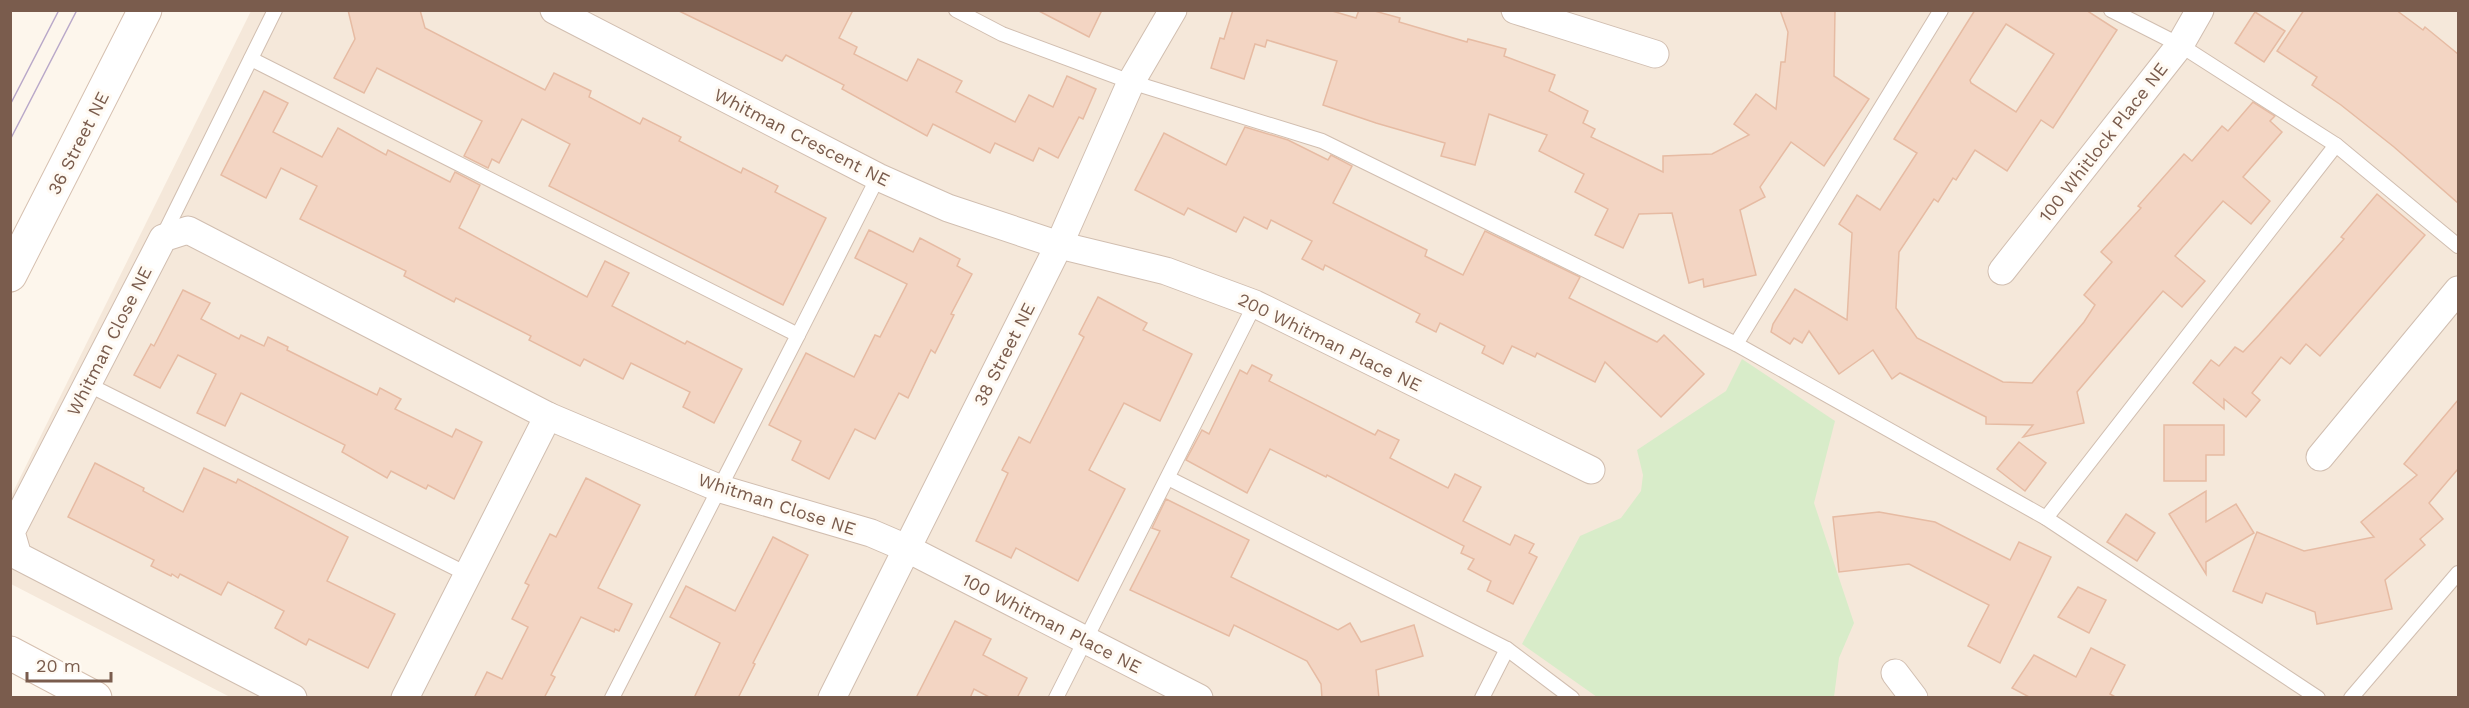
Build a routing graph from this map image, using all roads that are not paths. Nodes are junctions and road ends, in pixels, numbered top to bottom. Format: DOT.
graph roads {
  1 [pos="145,10"];
  2 [pos="275,10"];
  3 [pos="554,10"];
  4 [pos="956,10"];
  5 [pos="1173,10"];
  6 [pos="1515,10"];
  7 [pos="1941,10"];
  8 [pos="2111,10"];
  9 [pos="2200,10"];
  10 [pos="2180,45"];
  11 [pos="1655,54"];
  12 [pos="251,59"];
  13 [pos="1131,82"];
  14 [pos="2336,145"];
  15 [pos="878,177"];
  16 [pos="163,238"];
  17 [pos="1059,245"];
  18 [pos="2458,246"];
  19 [pos="2002,271"];
  20 [pos="10,275"];
  21 [pos="2458,290"];
  22 [pos="1255,304"];
  23 [pos="798,335"];
  24 [pos="1736,344"];
  25 [pos="87,384"];
  26 [pos="549,416"];
  27 [pos="2320,457"];
  28 [pos="1590,470"];
  29 [pos="1168,478"];
  30 [pos="721,489"];
  31 [pos="2046,518"];
  32 [pos="906,548"];
  33 [pos="2458,573"];
  34 [pos="469,575"];
  35 [pos="1086,638"];
  36 [pos="1507,649"];
  37 [pos="13,653"];
  38 [pos="1894,673"];
  39 [pos="95,698"];
  40 [pos="293,698"];
  41 [pos="405,698"];
  42 [pos="612,698"];
  43 [pos="832,698"];
  44 [pos="1056,698"];
  45 [pos="1199,698"];
  46 [pos="1482,698"];
  47 [pos="1572,698"];
  48 [pos="1914,698"];
  49 [pos="2318,698"];
  50 [pos="2351,698"];
  1 -- 20 [label="main road, 36 Street NE"];
  2 -- 12 [label="lane"];
  3 -- 15 [label="street, Whitman Crescent NE"];
  4 -- 13 [label="lane"];
  5 -- 13 [label="street, 38 Street NE"];
  6 -- 11 [label="street"];
  7 -- 24 [label="lane"];
  8 -- 10 [label="lane"];
  9 -- 10 [label="street, 100 Whitlock Place NE"];
  10 -- 14 [label="lane"];
  10 -- 19 [label="street, 100 Whitlock Place NE"];
  12 -- 16 [label="lane"];
  12 -- 23 [label="lane"];
  13 -- 17 [label="street, 38 Street NE"];
  13 -- 24 [label="lane"];
  14 -- 18 [label="lane"];
  14 -- 31 [label="lane"];
  15 -- 17 [label="street, Whitman Crescent NE"];
  15 -- 23 [label="lane"];
  16 -- 25 [label="street, Whitman Close NE"];
  16 -- 26 [label="street, Whitman Close NE"];
  17 -- 22 [label="street, 200 Whitman Place NE"];
  17 -- 32 [label="street, 38 Street NE"];
  21 -- 27 [label="street"];
  22 -- 28 [label="street, 200 Whitman Place NE"];
  22 -- 29 [label="lane"];
  23 -- 30 [label="lane"];
  24 -- 31 [label="lane"];
  25 -- 34 [label="lane"];
  25 -- 40 [label="street, Whitman Close NE"];
  26 -- 30 [label="street, Whitman Close NE"];
  26 -- 34 [label="street"];
  29 -- 35 [label="lane"];
  29 -- 36 [label="lane"];
  30 -- 32 [label="street, Whitman Close NE"];
  30 -- 42 [label="lane"];
  31 -- 49 [label="lane"];
  32 -- 35 [label="street, 100 Whitman Place NE"];
  32 -- 43 [label="street, 38 Street NE"];
  33 -- 50 [label="lane"];
  34 -- 41 [label="street"];
  35 -- 44 [label="lane"];
  35 -- 45 [label="street, 100 Whitman Place NE"];
  36 -- 46 [label="lane"];
  36 -- 47 [label="lane"];
  37 -- 39 [label="main road"];
  38 -- 48 [label="street"];
}
